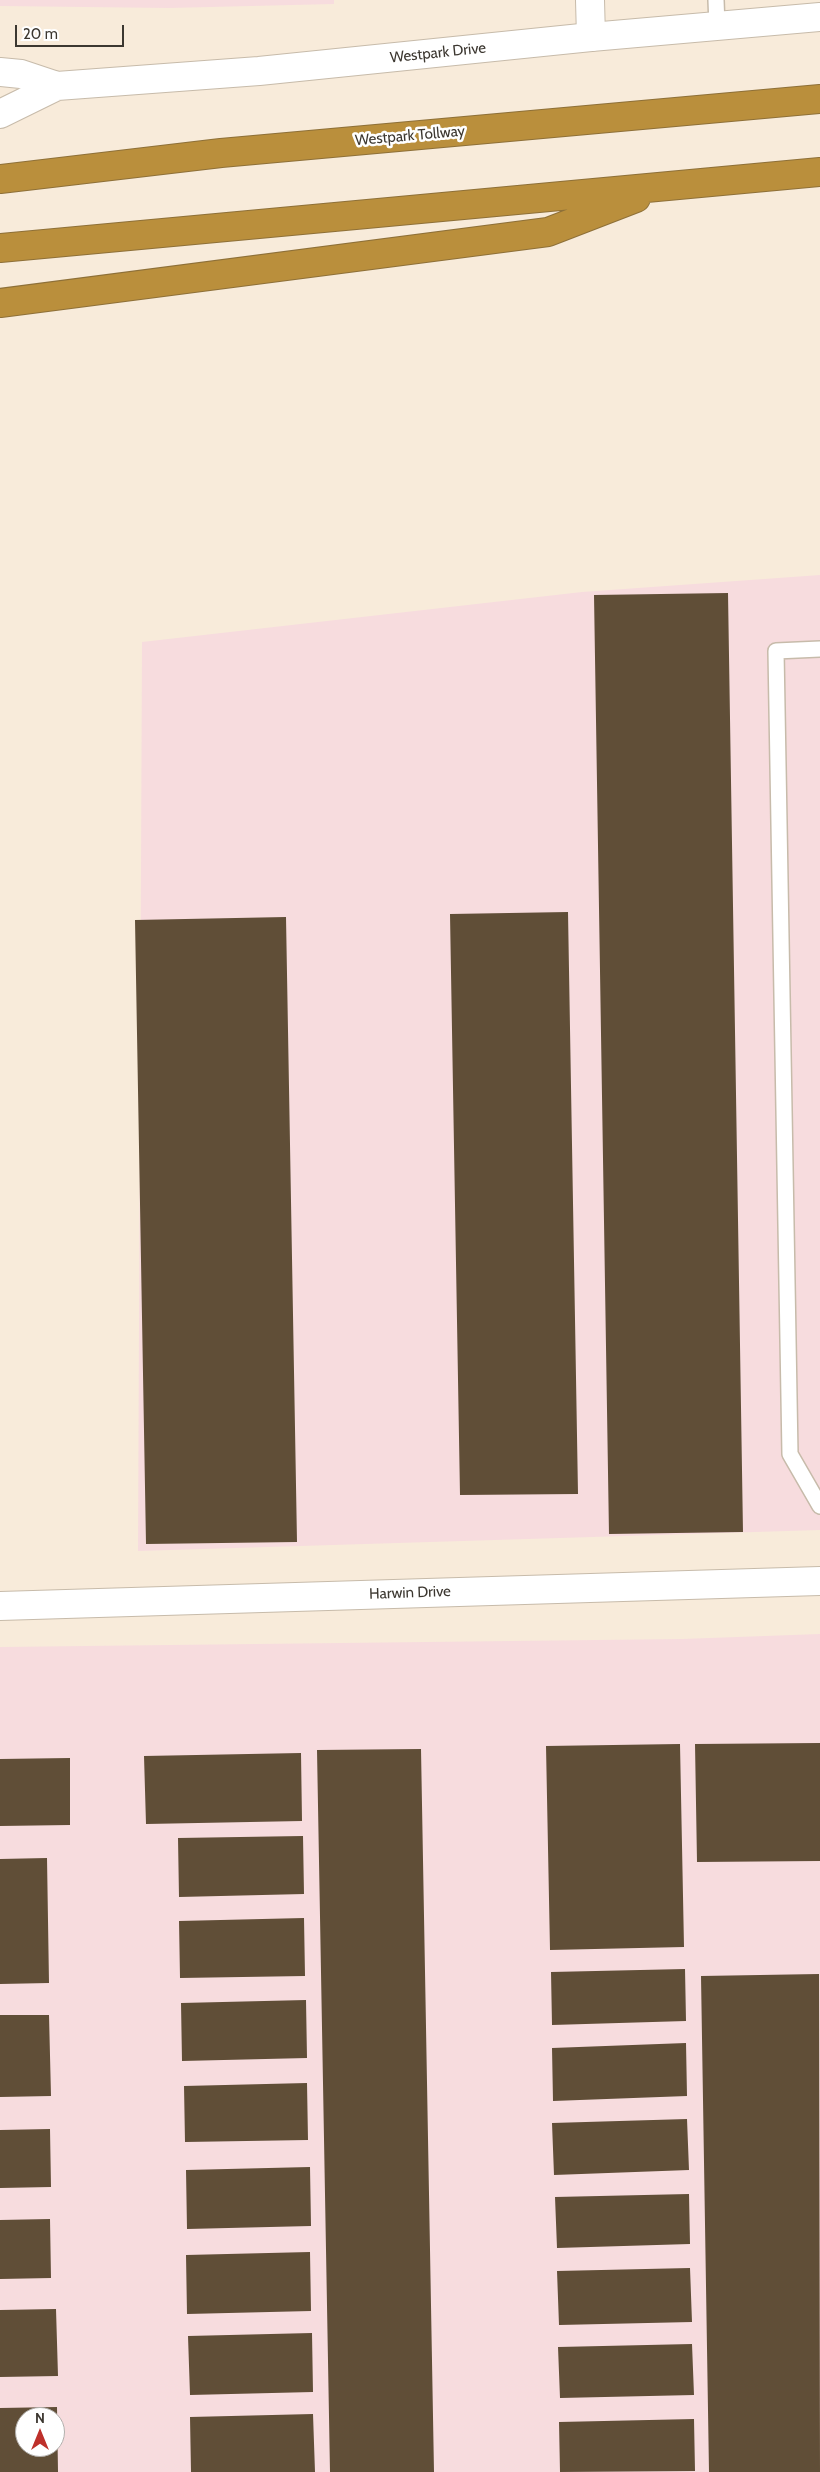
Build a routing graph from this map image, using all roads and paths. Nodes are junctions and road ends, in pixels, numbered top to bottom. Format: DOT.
graph roads {
  1 [pos="590,0"];
  2 [pos="716,13"];
  3 [pos="820,17"];
  4 [pos="591,36"];
  5 [pos="0,72"];
  6 [pos="57,86"];
  7 [pos="820,98"];
  8 [pos="0,114"];
  9 [pos="820,172"];
  10 [pos="0,179"];
  11 [pos="667,186"];
  12 [pos="0,248"];
  13 [pos="0,303"];
  14 [pos="820,649"];
  15 [pos="820,1506"];
  16 [pos="820,1581"];
  17 [pos="0,1606"];
  1 -- 4 [label="main road"];
  2 -- 3 [label="main road, Westpark Drive"];
  2 -- 4 [label="main road, Westpark Drive"];
  4 -- 6 [label="main road, Westpark Drive"];
  5 -- 6 [label="main road, Westpark Drive"];
  6 -- 8 [label="main road, Westpark Drive"];
  7 -- 10 [label="highway, Westpark Tollway"];
  9 -- 11 [label="highway"];
  11 -- 12 [label="highway"];
  11 -- 13 [label="highway"];
  14 -- 15 [label="lane"];
  16 -- 17 [label="main road, Harwin Drive"];
}
